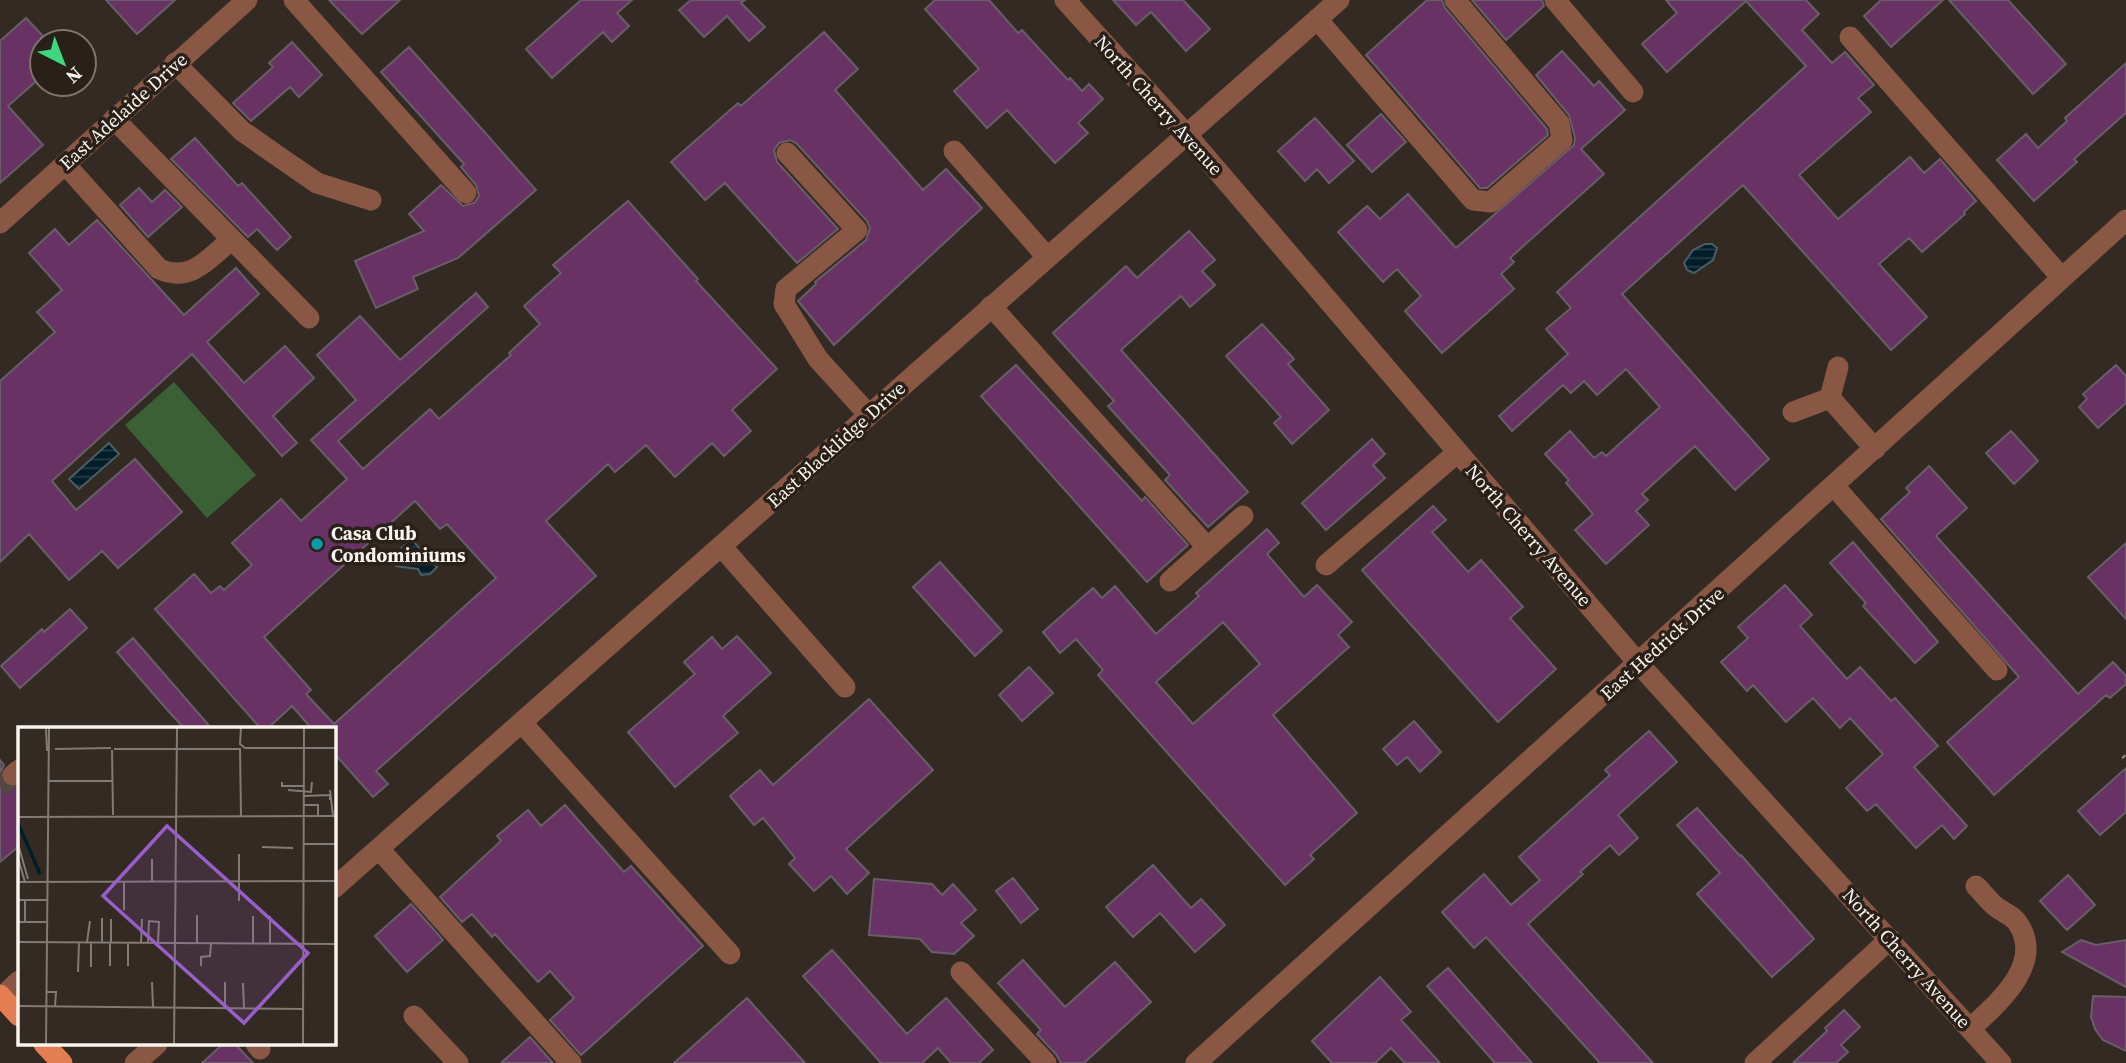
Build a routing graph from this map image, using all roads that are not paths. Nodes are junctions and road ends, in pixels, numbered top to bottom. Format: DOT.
graph roads {
  1 [pos="247,0"];
  2 [pos="294,0"];
  3 [pos="1065,0"];
  4 [pos="1339,0"];
  5 [pos="1455,0"];
  6 [pos="1555,0"];
  7 [pos="1317,19"];
  8 [pos="1850,37"];
  9 [pos="175,63"];
  10 [pos="1633,92"];
  11 [pos="114,119"];
  12 [pos="1186,134"];
  13 [pos="954,151"];
  14 [pos="788,153"];
  15 [pos="65,164"];
  16 [pos="466,193"];
  17 [pos="371,200"];
  18 [pos="2126,220"];
  19 [pos="0,223"];
  20 [pos="231,240"];
  21 [pos="1047,257"];
  22 [pos="2062,278"];
  23 [pos="991,306"];
  24 [pos="309,318"];
  25 [pos="1838,367"];
  26 [pos="1830,398"];
  27 [pos="1793,412"];
  28 [pos="869,415"];
  29 [pos="1875,449"];
  30 [pos="1458,452"];
  31 [pos="1834,486"];
  32 [pos="1243,516"];
  33 [pos="721,546"];
  34 [pos="1207,547"];
  35 [pos="1326,565"];
  36 [pos="1170,581"];
  37 [pos="1639,664"];
  38 [pos="1997,670"];
  39 [pos="845,687"];
  40 [pos="522,723"];
  41 [pos="379,849"];
  42 [pos="336,886"];
  43 [pos="1976,886"];
  44 [pos="1890,939"];
  45 [pos="730,954"];
  46 [pos="961,972"];
  47 [pos="18,982"];
  48 [pos="1,996"];
  49 [pos="18,1015"];
  50 [pos="414,1016"];
  51 [pos="1971,1028"];
  52 [pos="46,1046"];
  53 [pos="155,1046"];
  54 [pos="62,1063"];
  55 [pos="135,1063"];
  56 [pos="458,1063"];
  57 [pos="571,1063"];
  58 [pos="1046,1063"];
  59 [pos="1196,1063"];
  60 [pos="1755,1063"];
  61 [pos="2001,1063"];
  1 -- 9 [label="street, East Adelaide Drive"];
  2 -- 16 [label="street"];
  3 -- 12 [label="street, North Cherry Avenue"];
  4 -- 7 [label="street, East Blacklidge Drive"];
  5 -- 7 [label="street"];
  6 -- 10 [label="street"];
  7 -- 12 [label="street, East Blacklidge Drive"];
  8 -- 22 [label="street"];
  9 -- 11 [label="street, East Adelaide Drive"];
  9 -- 17 [label="street"];
  11 -- 15 [label="street, East Adelaide Drive"];
  11 -- 20 [label="street"];
  12 -- 21 [label="street, East Blacklidge Drive"];
  12 -- 30 [label="street, North Cherry Avenue"];
  13 -- 21 [label="street"];
  14 -- 28 [label="street"];
  15 -- 19 [label="street, East Adelaide Drive"];
  15 -- 20 [label="street"];
  18 -- 22 [label="street, East Hedrick Drive"];
  20 -- 24 [label="street"];
  21 -- 23 [label="street, East Blacklidge Drive"];
  22 -- 29 [label="street, East Hedrick Drive"];
  23 -- 28 [label="street, East Blacklidge Drive"];
  23 -- 34 [label="street"];
  25 -- 26 [label="street"];
  26 -- 27 [label="street"];
  26 -- 29 [label="street"];
  28 -- 33 [label="street, East Blacklidge Drive"];
  29 -- 31 [label="street, East Hedrick Drive"];
  30 -- 35 [label="street"];
  30 -- 37 [label="street, North Cherry Avenue"];
  31 -- 37 [label="street, East Hedrick Drive"];
  31 -- 38 [label="street"];
  32 -- 34 [label="street"];
  33 -- 39 [label="street"];
  33 -- 40 [label="street, East Blacklidge Drive"];
  34 -- 36 [label="street"];
  37 -- 44 [label="street, North Cherry Avenue"];
  37 -- 59 [label="street, East Hedrick Drive"];
  40 -- 41 [label="street, East Blacklidge Drive"];
  40 -- 45 [label="street"];
  41 -- 42 [label="street, East Blacklidge Drive"];
  41 -- 57 [label="street"];
  43 -- 51 [label="street"];
  44 -- 51 [label="street, North Cherry Avenue"];
  44 -- 60 [label="street"];
  46 -- 58 [label="street"];
  47 -- 48 [label="street"];
  48 -- 49 [label="main road"];
  50 -- 56 [label="street"];
  51 -- 61 [label="street, North Cherry Avenue"];
  52 -- 54 [label="main road"];
  53 -- 55 [label="street"];
}
